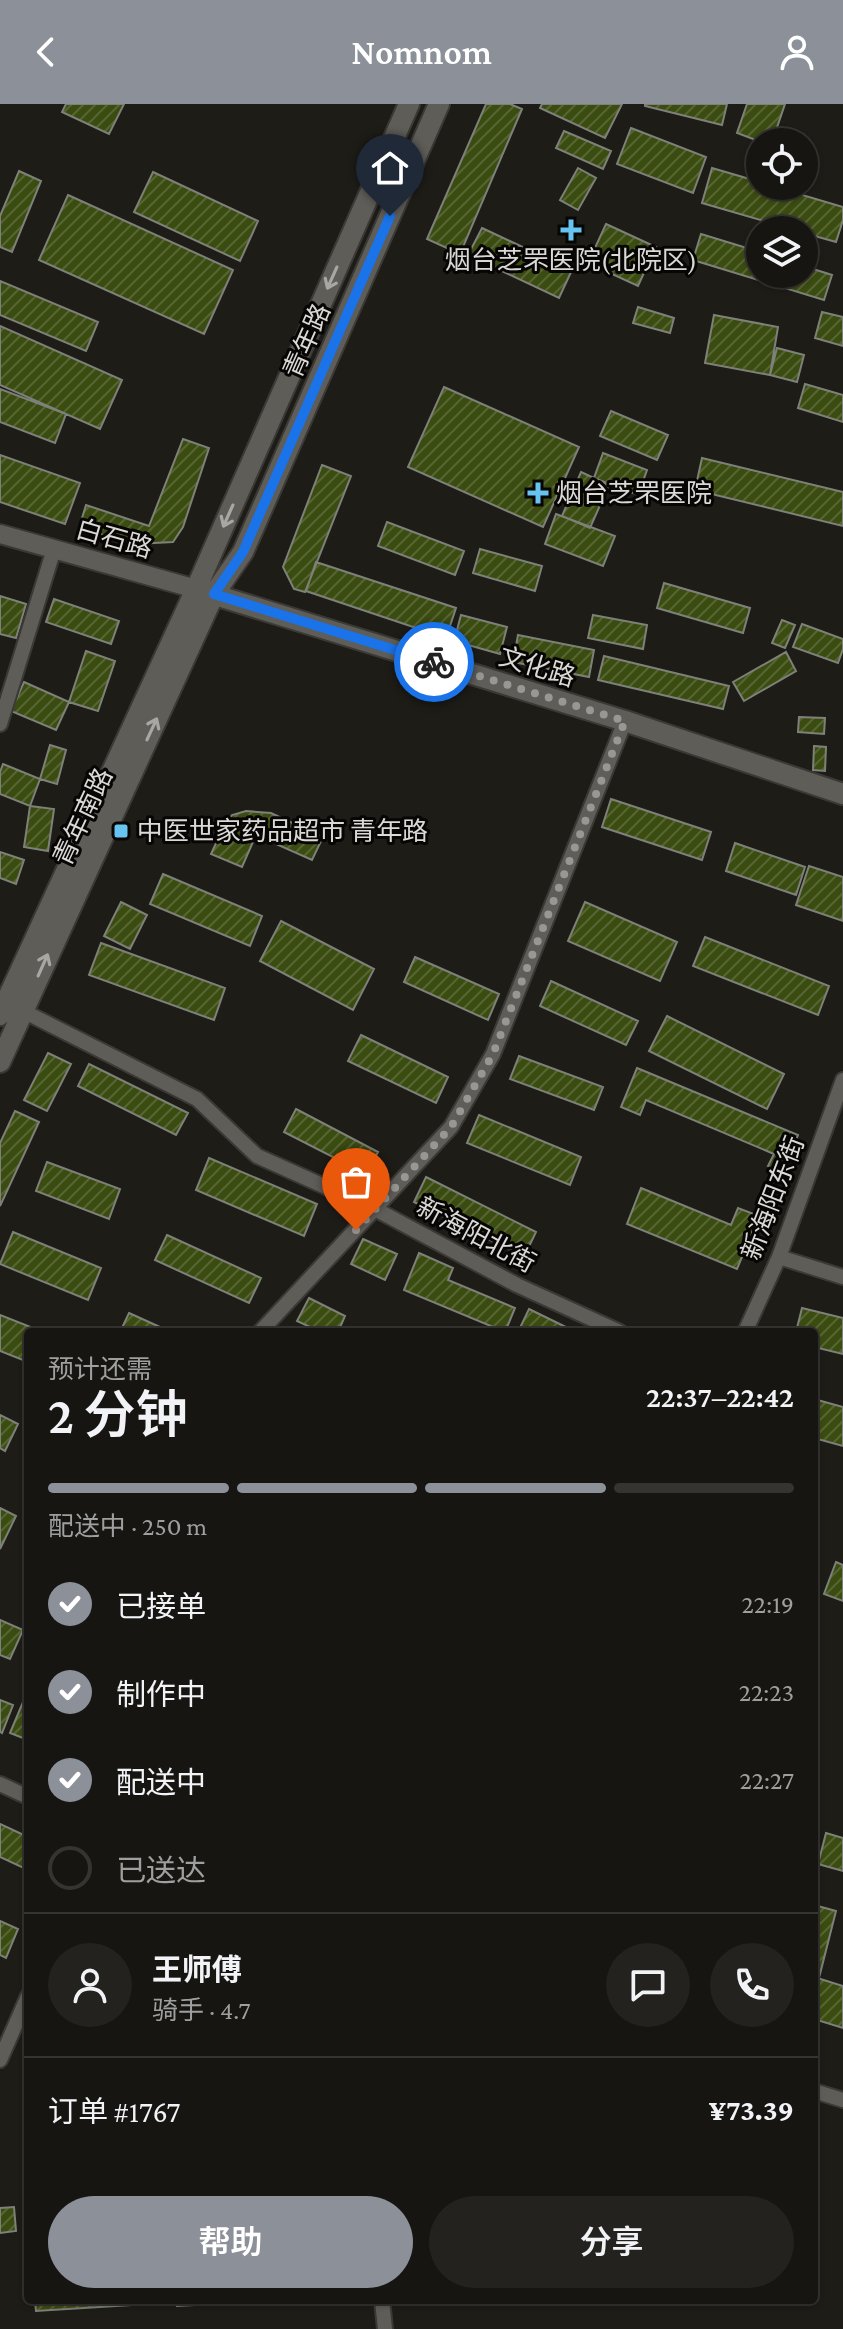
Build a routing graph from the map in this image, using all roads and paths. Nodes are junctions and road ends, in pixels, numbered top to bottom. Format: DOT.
graph roads {
  1 [pos="409,104"];
  2 [pos="439,104"];
  3 [pos="0,534"];
  4 [pos="54,549"];
  5 [pos="205,592"];
  6 [pos="625,721"];
  7 [pos="0,724"];
  8 [pos="843,794"];
  9 [pos="23,1011"];
  10 [pos="0,1015"];
  11 [pos="0,1062"];
  12 [pos="843,1080"];
  13 [pos="375,1209"];
  14 [pos="779,1257"];
  15 [pos="843,1277"];
  16 [pos="264,1328"];
  17 [pos="611,1328"];
  18 [pos="747,1328"];
  19 [pos="0,1784"];
  20 [pos="24,1795"];
  21 [pos="24,2005"];
  22 [pos="0,2060"];
  23 [pos="818,2092"];
  24 [pos="843,2100"];
  25 [pos="382,2304"];
  26 [pos="385,2329"];
  1 -- 5 [label="main road, 青年路, one-way"];
  2 -- 5 [label="main road, 青年路"];
  3 -- 4 [label="street, 白石路"];
  4 -- 5 [label="street, 白石路"];
  4 -- 7 [label="street"];
  5 -- 6 [label="main road, 文化路"];
  9 -- 5 [label="main road, 青年南路, one-way"];
  5 -- 10 [label="main road, 青年南路"];
  6 -- 8 [label="main road, 文化路"];
  6 -- 13 [label="street"];
  9 -- 11 [label="main road, 青年南路"];
  9 -- 13 [label="street, 新海阳北街"];
  12 -- 14 [label="street, 新海阳东街"];
  13 -- 16 [label="street"];
  13 -- 17 [label="street, 新海阳北街"];
  14 -- 15 [label="street"];
  14 -- 18 [label="street, 新海阳东街"];
  19 -- 20 [label="street"];
  21 -- 22 [label="street"];
  23 -- 24 [label="street"];
  25 -- 26 [label="street"];
}
